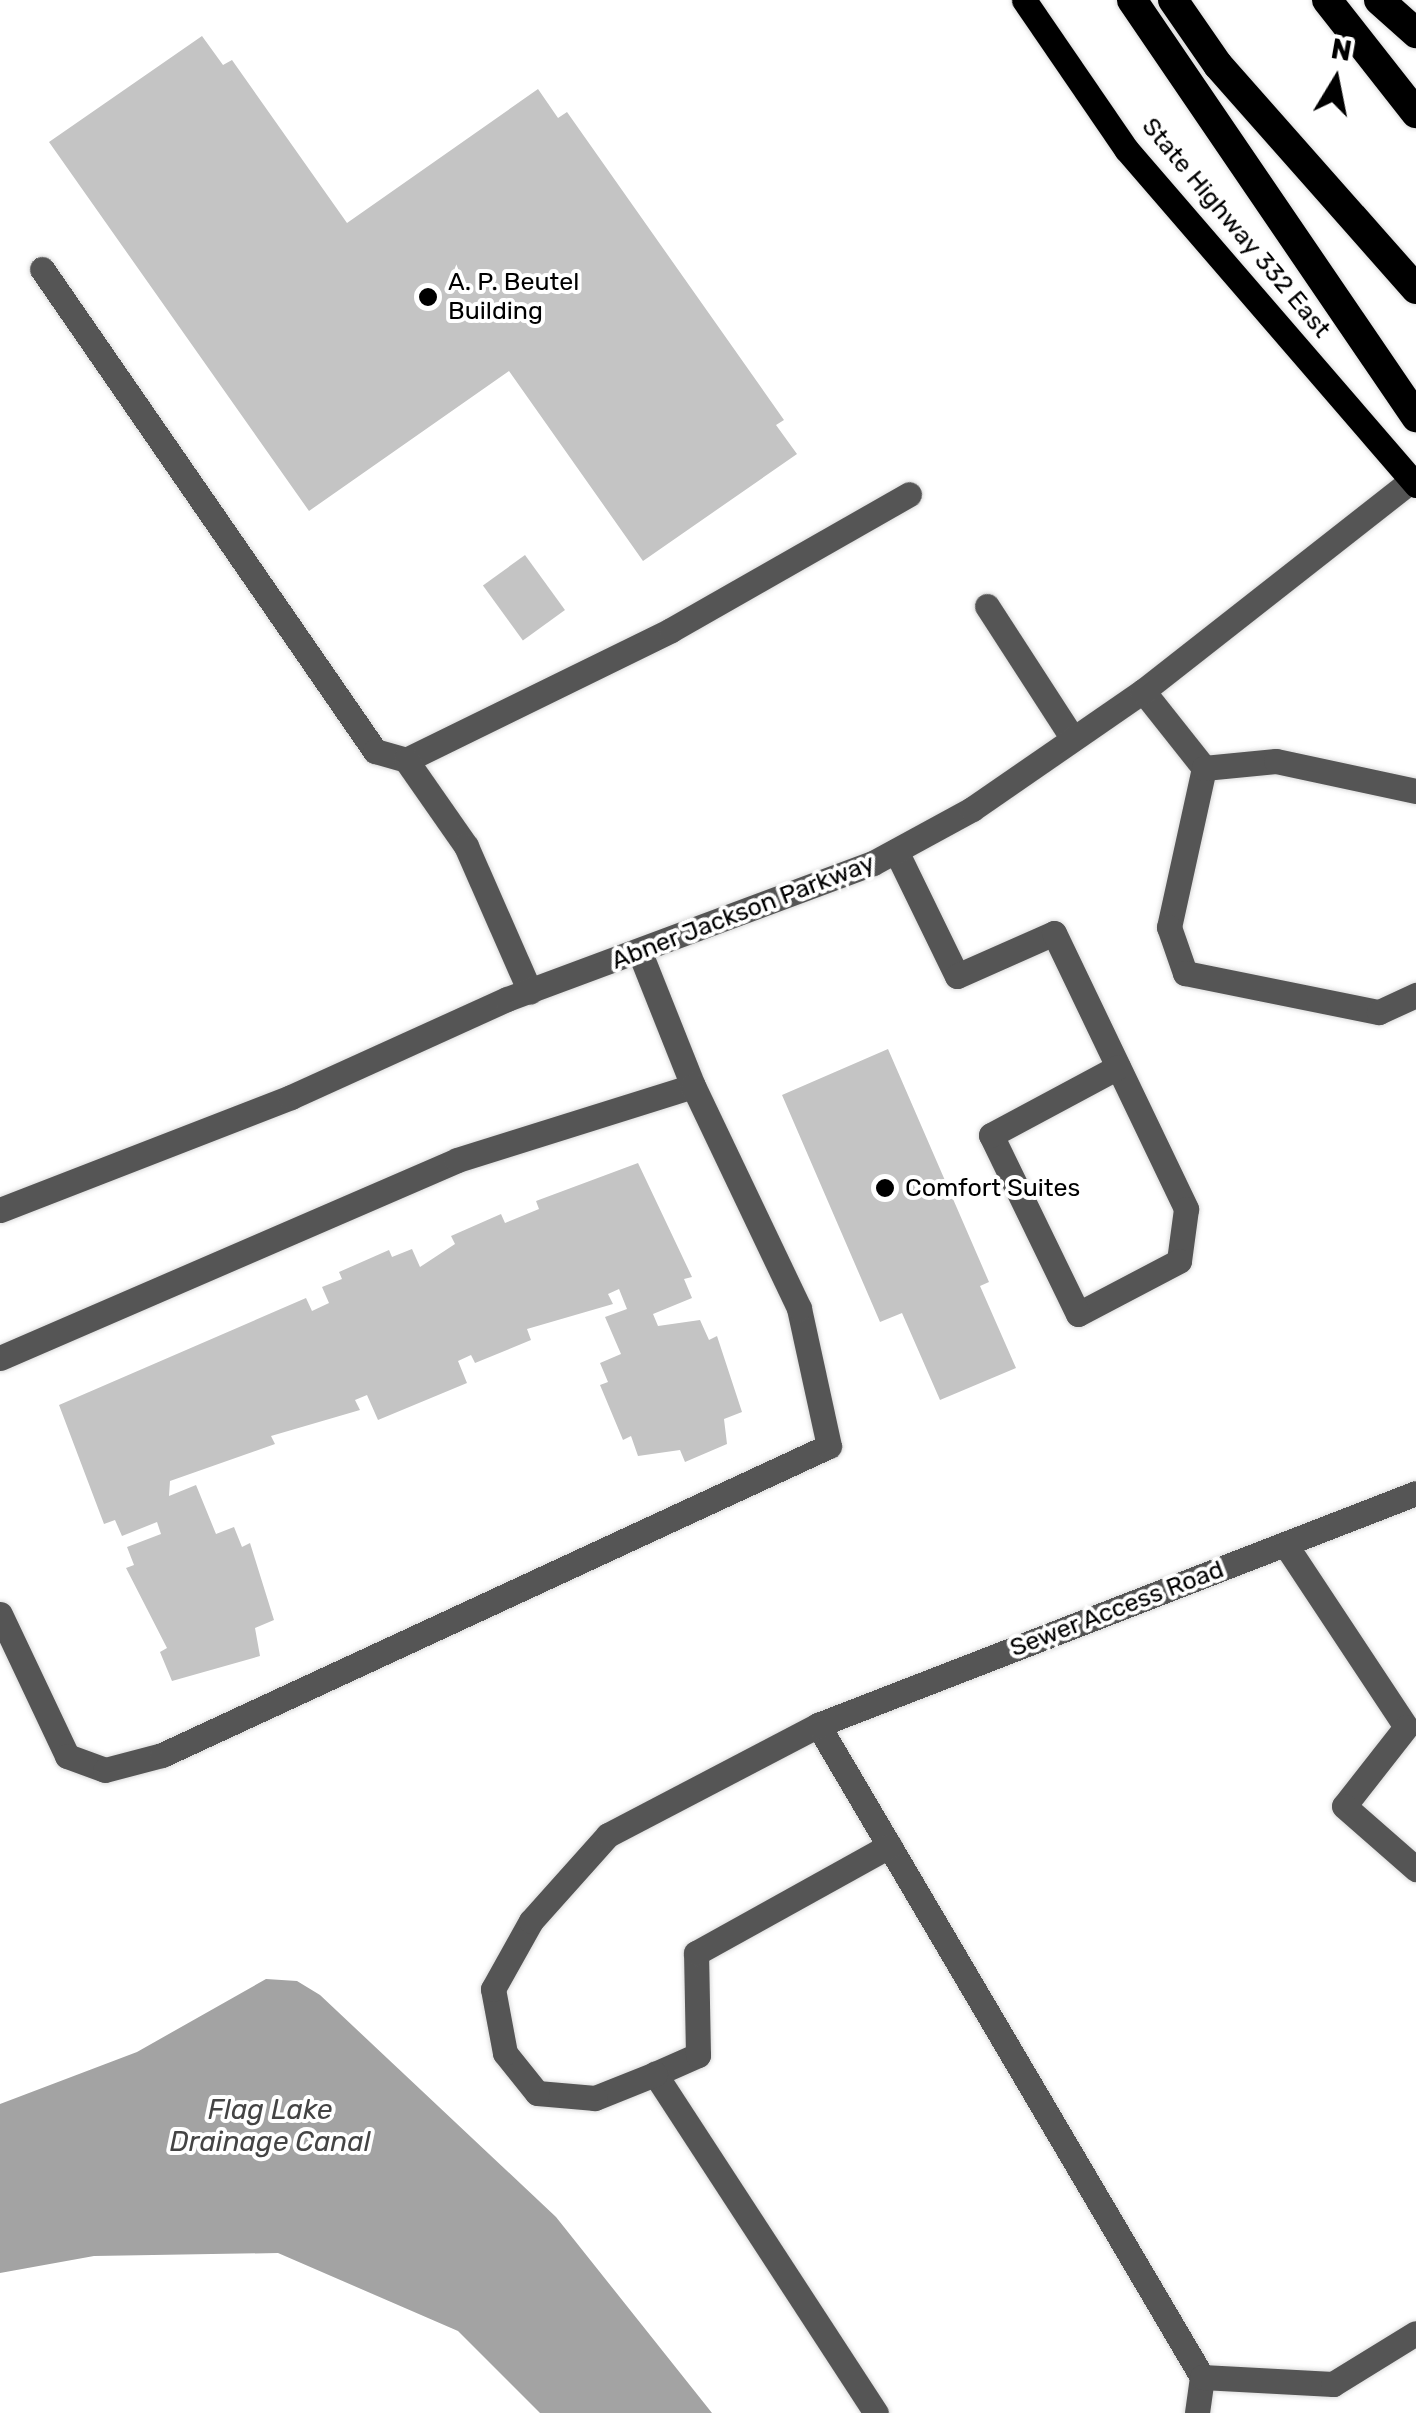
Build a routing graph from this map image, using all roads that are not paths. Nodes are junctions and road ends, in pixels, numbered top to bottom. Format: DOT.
graph roads {
  1 [pos="1024,0"];
  2 [pos="1132,0"];
  3 [pos="1173,0"];
  4 [pos="1327,0"];
  5 [pos="1379,0"];
  6 [pos="1416,33"];
  7 [pos="1416,112"];
  8 [pos="42,269"];
  9 [pos="1416,289"];
  10 [pos="1416,416"];
  11 [pos="1414,482"];
  12 [pos="909,494"];
  13 [pos="987,606"];
  14 [pos="1143,691"];
  15 [pos="1073,740"];
  16 [pos="406,760"];
  17 [pos="1204,768"];
  18 [pos="1416,791"];
  19 [pos="896,851"];
  20 [pos="641,955"];
  21 [pos="530,992"];
  22 [pos="1416,995"];
  23 [pos="1118,1068"];
  24 [pos="692,1086"];
  25 [pos="0,1210"];
  26 [pos="0,1358"];
  27 [pos="1416,1493"];
  28 [pos="1286,1544"];
  29 [pos="0,1614"];
  30 [pos="818,1725"];
  31 [pos="890,1846"];
  32 [pos="1416,1868"];
  33 [pos="655,2074"];
  34 [pos="1416,2333"];
  35 [pos="1202,2377"];
  36 [pos="876,2413"];
  37 [pos="1197,2413"];
  1 -- 11 [label="main road, State Highway 332 East"];
  2 -- 10 [label="highway"];
  3 -- 9 [label="highway"];
  4 -- 7 [label="highway"];
  5 -- 6 [label="highway"];
  8 -- 16 [label="street"];
  11 -- 14 [label="street, Abner Jackson Parkway"];
  12 -- 16 [label="street"];
  13 -- 15 [label="street"];
  14 -- 15 [label="street, Abner Jackson Parkway"];
  14 -- 17 [label="street"];
  15 -- 19 [label="street, Abner Jackson Parkway"];
  16 -- 21 [label="street"];
  17 -- 18 [label="street"];
  17 -- 22 [label="street"];
  19 -- 20 [label="street, Abner Jackson Parkway"];
  19 -- 23 [label="street"];
  20 -- 21 [label="street, Abner Jackson Parkway"];
  20 -- 24 [label="street"];
  21 -- 25 [label="street, Abner Jackson Parkway"];
  23 -- 23 [label="street"];
  24 -- 26 [label="street"];
  24 -- 29 [label="street"];
  27 -- 28 [label="street, Sewer Access Road"];
  28 -- 30 [label="street, Sewer Access Road"];
  28 -- 32 [label="street"];
  30 -- 31 [label="street"];
  30 -- 33 [label="street, Sewer Access Road"];
  31 -- 33 [label="street, Sewer Access Road"];
  31 -- 35 [label="street"];
  33 -- 36 [label="street"];
  34 -- 35 [label="street"];
  35 -- 37 [label="street"];
}
